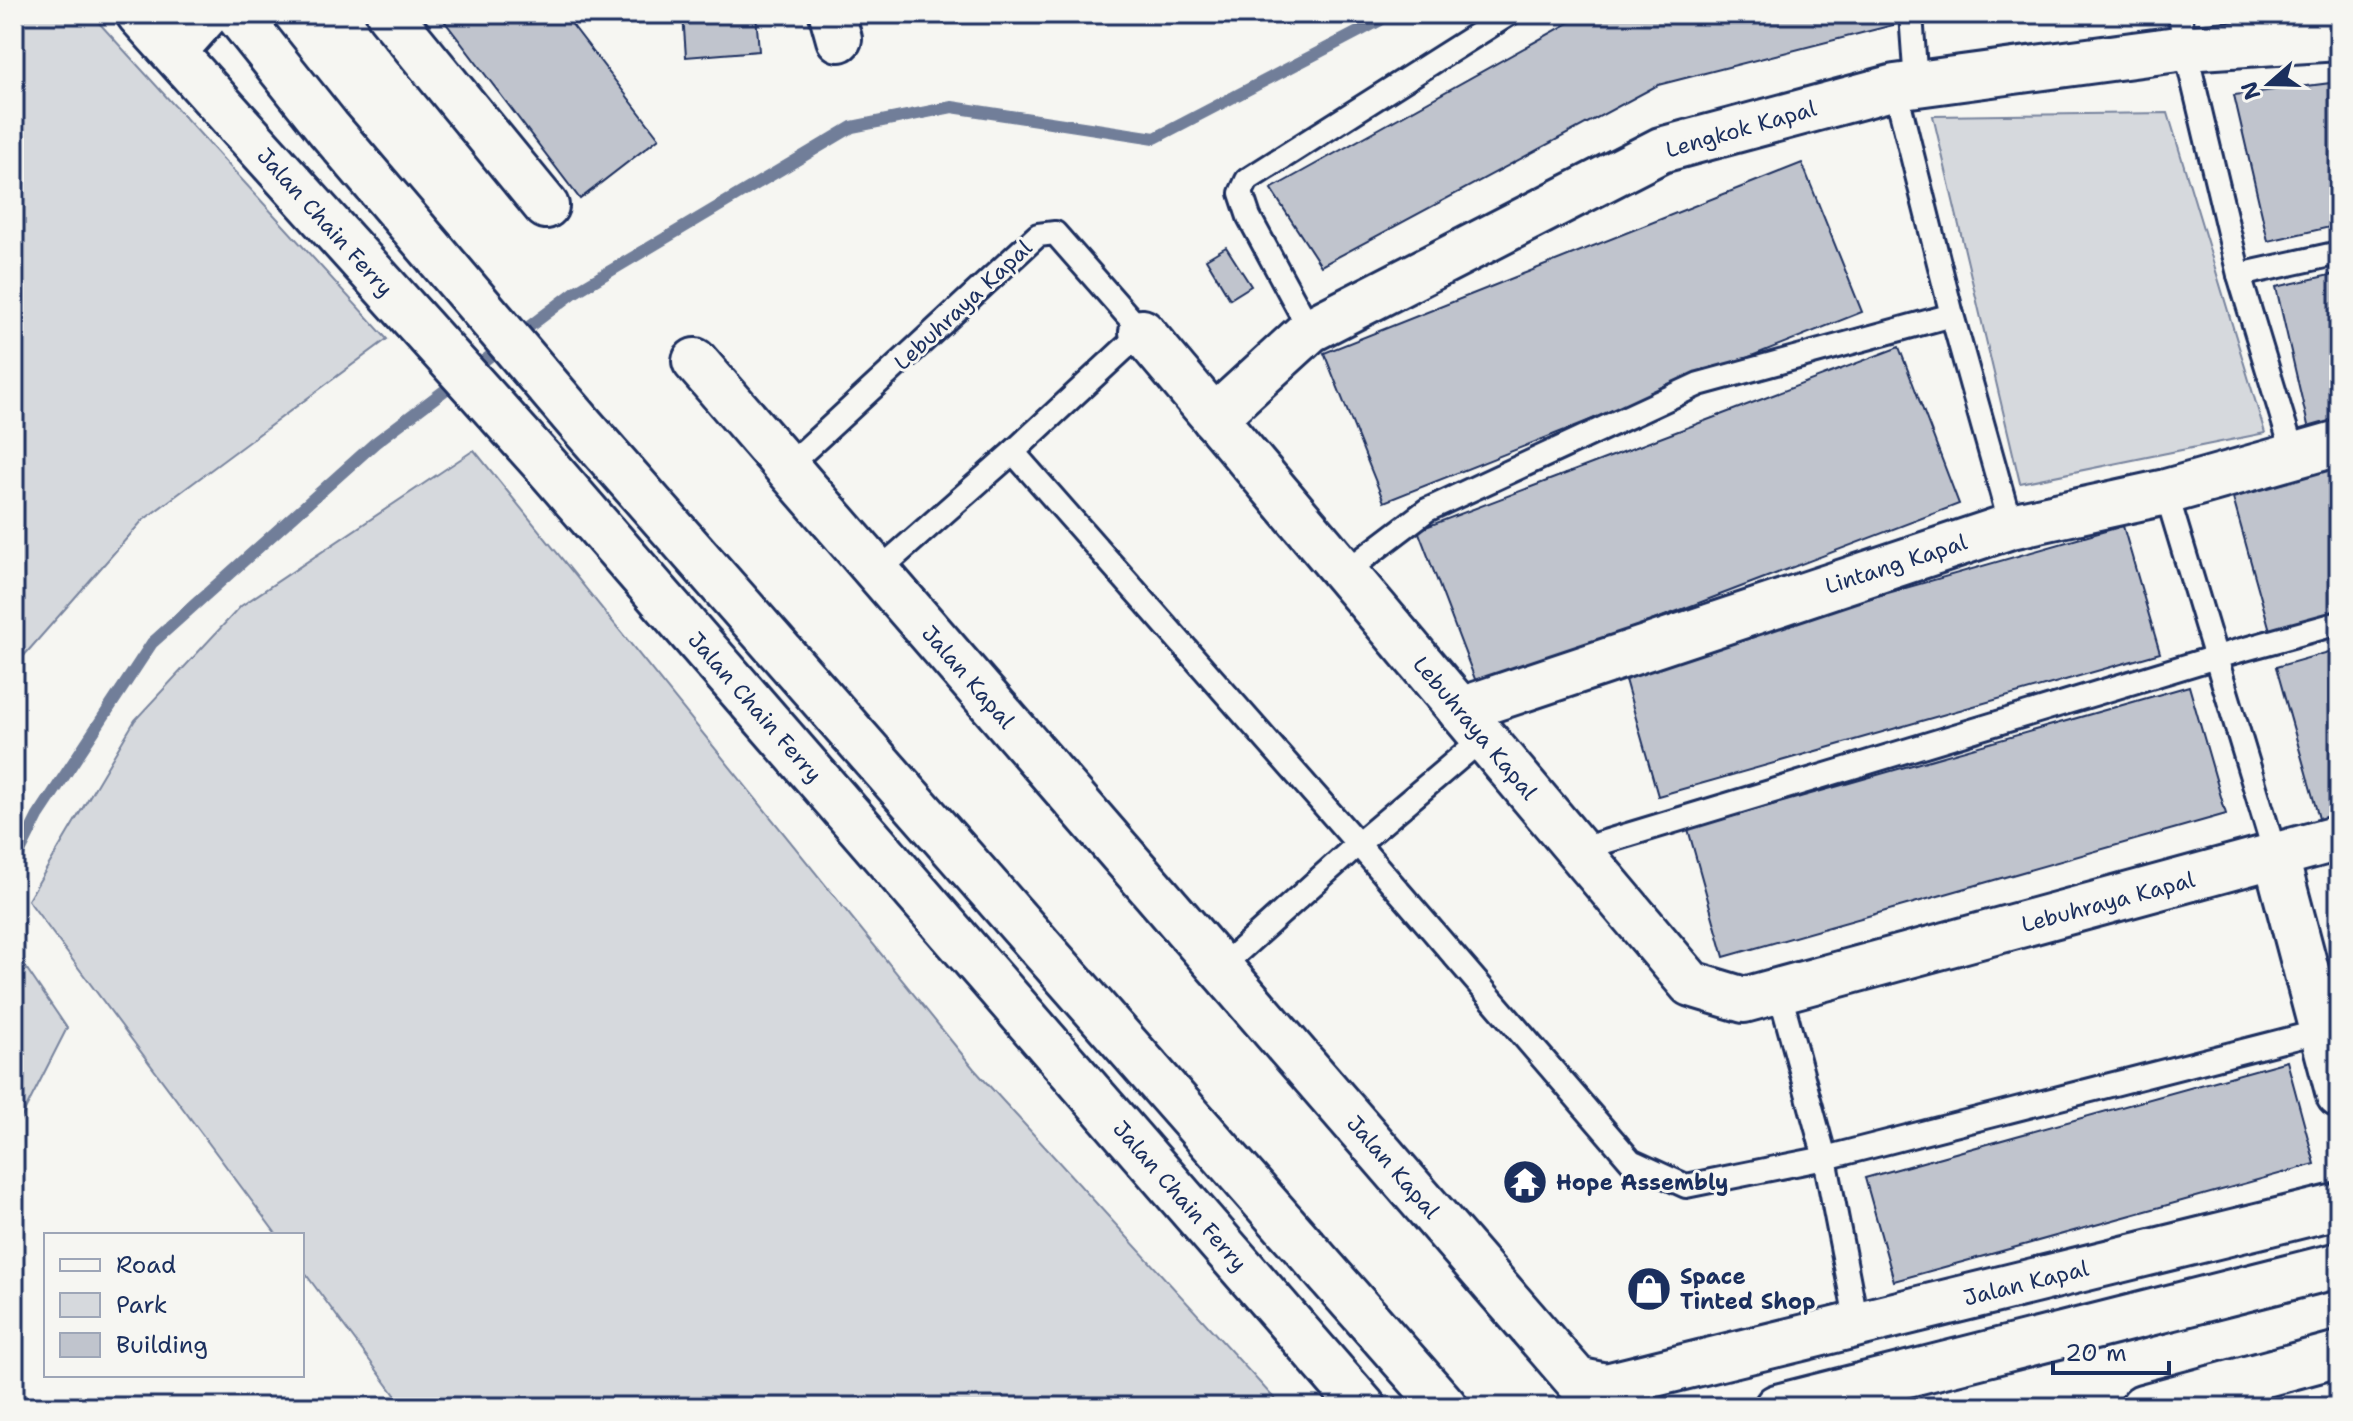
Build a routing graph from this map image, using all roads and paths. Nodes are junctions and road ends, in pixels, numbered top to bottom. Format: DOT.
graph roads {
  1 [pos="139,14"];
  2 [pos="207,14"];
  3 [pos="237,14"];
  4 [pos="389,14"];
  5 [pos="1509,14"];
  6 [pos="1911,14"];
  7 [pos="2183,31"];
  8 [pos="2339,38"];
  9 [pos="174,51"];
  10 [pos="1906,85"];
  11 [pos="546,206"];
  12 [pos="2339,253"];
  13 [pos="2239,275"];
  14 [pos="1952,315"];
  15 [pos="1310,330"];
  16 [pos="1142,332"];
  17 [pos="695,361"];
  18 [pos="1214,418"];
  19 [pos="2339,443"];
  20 [pos="1013,452"];
  21 [pos="2294,456"];
  22 [pos="787,467"];
  23 [pos="2166,492"];
  24 [pos="2011,526"];
  25 [pos="877,572"];
  26 [pos="1344,573"];
  27 [pos="2339,623"];
  28 [pos="2216,657"];
  29 [pos="1472,724"];
  30 [pos="2339,838"];
  31 [pos="1358,844"];
  32 [pos="1578,850"];
  33 [pos="2276,857"];
  34 [pos="1220,968"];
  35 [pos="1779,990"];
  36 [pos="2330,1028"];
  37 [pos="2339,1095"];
  38 [pos="1825,1158"];
  39 [pos="2339,1206"];
  40 [pos="2339,1265"];
  41 [pos="1857,1324"];
  42 [pos="2339,1354"];
  43 [pos="1363,1407"];
  44 [pos="1445,1407"];
  45 [pos="1777,1407"];
  46 [pos="2143,1407"];
  1 -- 9 [label="main road, Jalan Chain Ferry"];
  2 -- 9 [label="main road"];
  3 -- 44 [label="main road"];
  4 -- 11 [label="main road"];
  5 -- 15 [label="lane"];
  6 -- 10 [label="lane"];
  7 -- 8 [label="main road, Lengkok Kapal"];
  7 -- 10 [label="main road, Lengkok Kapal"];
  7 -- 13 [label="lane"];
  9 -- 43 [label="main road, Jalan Chain Ferry"];
  10 -- 14 [label="lane"];
  10 -- 15 [label="main road, Lengkok Kapal"];
  12 -- 13 [label="lane"];
  13 -- 21 [label="lane"];
  14 -- 24 [label="lane"];
  14 -- 26 [label="lane"];
  15 -- 18 [label="main road, Lengkok Kapal"];
  16 -- 18 [label="main road, Lebuhraya Kapal"];
  16 -- 20 [label="lane"];
  16 -- 22 [label="lane, Lebuhraya Kapal"];
  17 -- 22 [label="main road, Jalan Kapal"];
  18 -- 26 [label="main road, Lebuhraya Kapal"];
  19 -- 21 [label="main road, Lintang Kapal"];
  20 -- 25 [label="lane"];
  20 -- 31 [label="lane"];
  21 -- 23 [label="main road, Lintang Kapal"];
  22 -- 25 [label="main road, Jalan Kapal"];
  23 -- 24 [label="main road, Lintang Kapal"];
  23 -- 28 [label="lane"];
  24 -- 29 [label="main road, Lintang Kapal"];
  25 -- 34 [label="main road, Jalan Kapal"];
  26 -- 29 [label="main road, Lebuhraya Kapal"];
  27 -- 28 [label="lane"];
  28 -- 32 [label="lane"];
  28 -- 33 [label="lane"];
  29 -- 31 [label="lane"];
  29 -- 32 [label="main road, Lebuhraya Kapal"];
  30 -- 33 [label="main road, Lebuhraya Kapal"];
  31 -- 34 [label="lane"];
  31 -- 38 [label="lane"];
  32 -- 35 [label="main road, Lebuhraya Kapal"];
  33 -- 35 [label="main road, Lebuhraya Kapal"];
  33 -- 36 [label="main road"];
  34 -- 41 [label="main road, Jalan Kapal"];
  35 -- 38 [label="lane"];
  36 -- 37 [label="main road"];
  36 -- 38 [label="lane"];
  38 -- 41 [label="lane"];
  39 -- 41 [label="main road, Jalan Kapal"];
  40 -- 45 [label="main road"];
  42 -- 46 [label="main road"];
}
